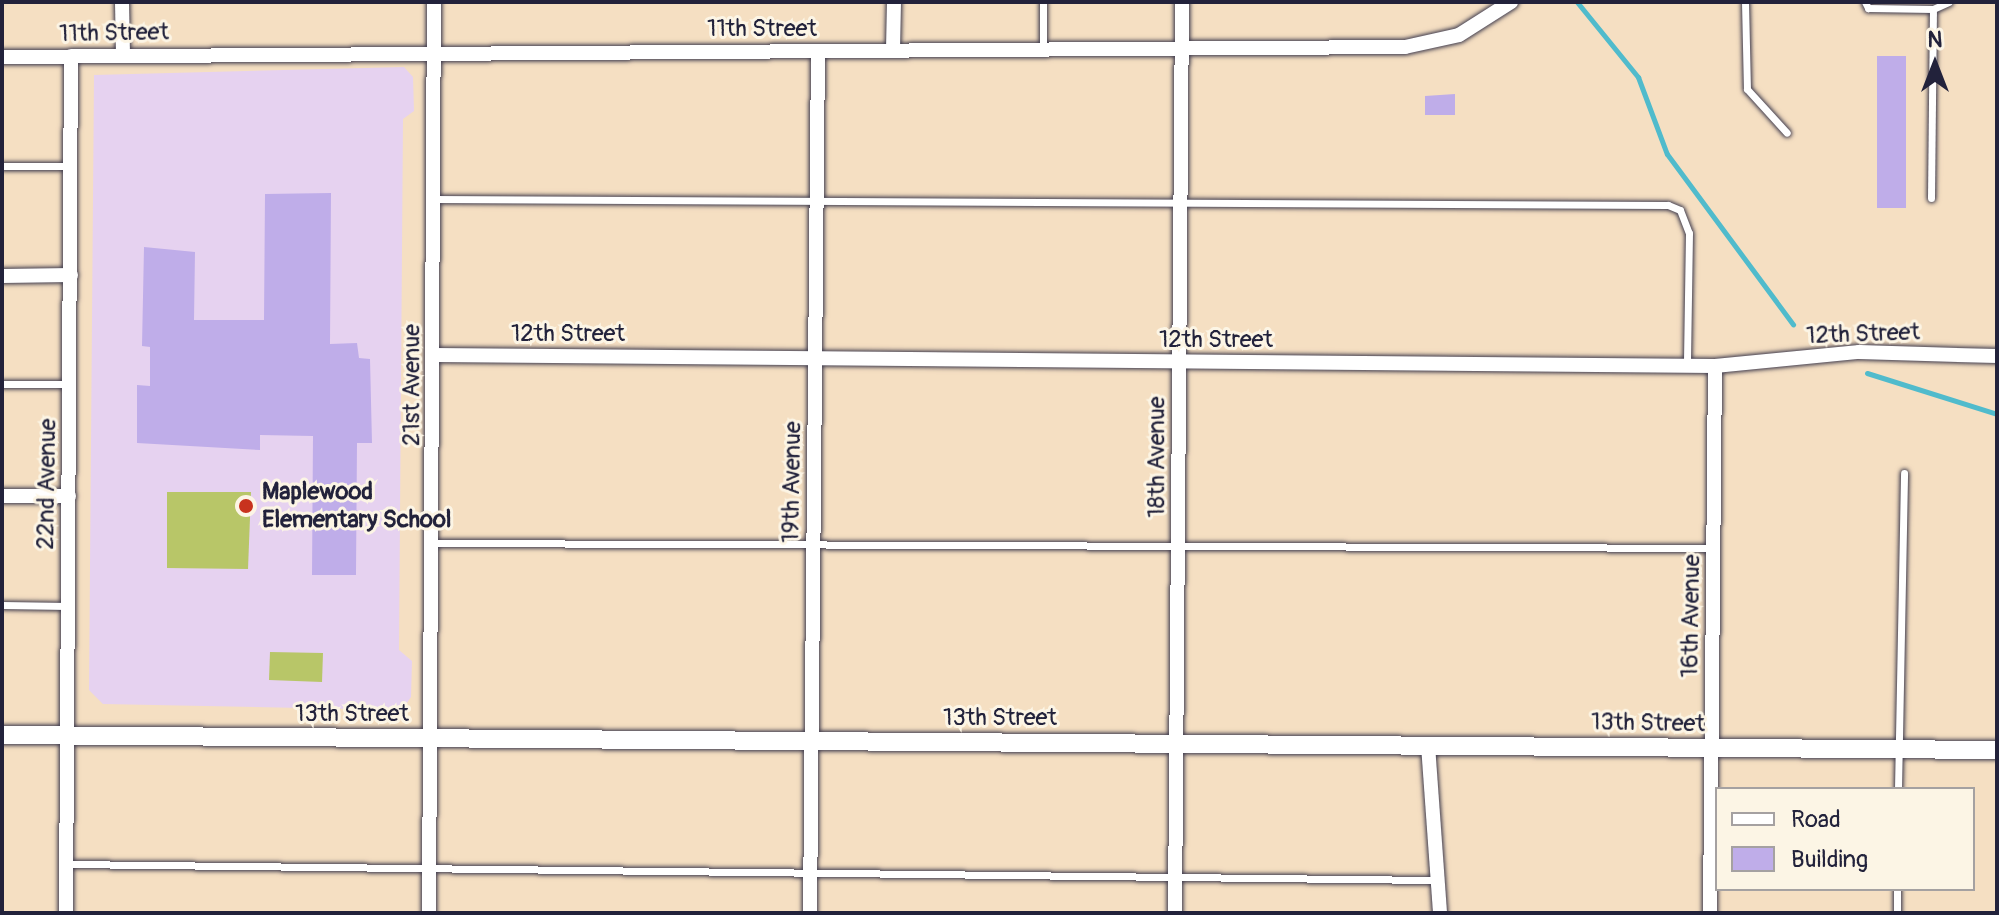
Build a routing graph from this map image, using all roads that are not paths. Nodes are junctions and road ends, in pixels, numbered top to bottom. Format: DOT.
graph roads {
  1 [pos="122,2"];
  2 [pos="434,2"];
  3 [pos="894,2"];
  4 [pos="1043,2"];
  5 [pos="1182,2"];
  6 [pos="1511,2"];
  7 [pos="1745,2"];
  8 [pos="1865,2"];
  9 [pos="1949,2"];
  10 [pos="1933,9"];
  11 [pos="893,50"];
  12 [pos="1043,50"];
  13 [pos="1182,50"];
  14 [pos="818,51"];
  15 [pos="434,53"];
  16 [pos="123,55"];
  17 [pos="71,56"];
  18 [pos="2,57"];
  19 [pos="1787,133"];
  20 [pos="2,166"];
  21 [pos="71,166"];
  22 [pos="817,198"];
  23 [pos="1931,198"];
  24 [pos="433,199"];
  25 [pos="1181,200"];
  26 [pos="71,275"];
  27 [pos="2,276"];
  28 [pos="434,355"];
  29 [pos="1997,356"];
  30 [pos="815,357"];
  31 [pos="1180,362"];
  32 [pos="1687,366"];
  33 [pos="1715,366"];
  34 [pos="2,384"];
  35 [pos="70,384"];
  36 [pos="1904,473"];
  37 [pos="2,496"];
  38 [pos="69,496"];
  39 [pos="814,540"];
  40 [pos="433,543"];
  41 [pos="1178,543"];
  42 [pos="1714,548"];
  43 [pos="2,605"];
  44 [pos="68,606"];
  45 [pos="2,735"];
  46 [pos="66,736"];
  47 [pos="431,738"];
  48 [pos="811,741"];
  49 [pos="1177,743"];
  50 [pos="1428,745"];
  51 [pos="1712,747"];
  52 [pos="1898,749"];
  53 [pos="1997,750"];
  54 [pos="1898,787"];
  55 [pos="66,864"];
  56 [pos="431,865"];
  57 [pos="810,873"];
  58 [pos="1176,874"];
  59 [pos="1439,880"];
  60 [pos="1897,891"];
  61 [pos="66,913"];
  62 [pos="429,913"];
  63 [pos="810,913"];
  64 [pos="1175,913"];
  65 [pos="1440,913"];
  66 [pos="1710,913"];
  67 [pos="1897,913"];
  1 -- 16 [label="street"];
  2 -- 15 [label="street, 21st Avenue"];
  3 -- 11 [label="street"];
  4 -- 12 [label="lane"];
  5 -- 13 [label="street, 18th Avenue"];
  6 -- 13 [label="street, 11th Street"];
  7 -- 19 [label="lane"];
  8 -- 10 [label="lane"];
  9 -- 10 [label="lane"];
  10 -- 23 [label="lane"];
  11 -- 12 [label="street, 11th Street"];
  11 -- 14 [label="street, 11th Street"];
  12 -- 13 [label="street, 11th Street"];
  13 -- 25 [label="street, 18th Avenue"];
  14 -- 15 [label="street, 11th Street"];
  14 -- 22 [label="street, 19th Avenue"];
  15 -- 16 [label="street, 11th Street"];
  15 -- 24 [label="street, 21st Avenue"];
  16 -- 17 [label="street, 11th Street"];
  17 -- 18 [label="street, 11th Street"];
  17 -- 21 [label="street, 22nd Avenue"];
  20 -- 21 [label="lane"];
  21 -- 26 [label="street, 22nd Avenue"];
  22 -- 24 [label="lane"];
  22 -- 25 [label="lane"];
  22 -- 30 [label="street, 19th Avenue"];
  24 -- 28 [label="street, 21st Avenue"];
  25 -- 31 [label="street, 18th Avenue"];
  25 -- 32 [label="lane"];
  26 -- 27 [label="street"];
  26 -- 35 [label="street, 22nd Avenue"];
  28 -- 30 [label="street, 12th Street"];
  28 -- 40 [label="street, 21st Avenue"];
  29 -- 33 [label="street, 12th Street"];
  30 -- 31 [label="street, 12th Street"];
  30 -- 39 [label="street, 19th Avenue"];
  31 -- 32 [label="street, 12th Street"];
  31 -- 41 [label="street, 18th Avenue"];
  32 -- 33 [label="street, 12th Street"];
  33 -- 42 [label="street, 16th Avenue"];
  34 -- 35 [label="lane"];
  35 -- 38 [label="street, 22nd Avenue"];
  36 -- 52 [label="lane"];
  37 -- 38 [label="street"];
  38 -- 44 [label="street, 22nd Avenue"];
  39 -- 40 [label="lane"];
  39 -- 41 [label="lane"];
  39 -- 48 [label="street, 19th Avenue"];
  40 -- 47 [label="street, 21st Avenue"];
  41 -- 42 [label="lane"];
  41 -- 49 [label="street, 18th Avenue"];
  42 -- 51 [label="street, 16th Avenue"];
  43 -- 44 [label="lane"];
  44 -- 46 [label="street, 22nd Avenue"];
  45 -- 46 [label="street, 13th Street"];
  46 -- 47 [label="street, 13th Street"];
  46 -- 55 [label="street, 22nd Avenue"];
  47 -- 48 [label="street, 13th Street"];
  47 -- 56 [label="street, 21st Avenue"];
  48 -- 49 [label="street, 13th Street"];
  48 -- 57 [label="street, 19th Avenue"];
  49 -- 50 [label="street, 13th Street"];
  49 -- 58 [label="street, 18th Avenue"];
  50 -- 51 [label="street, 13th Street"];
  50 -- 59 [label="street"];
  51 -- 52 [label="street, 13th Street"];
  51 -- 66 [label="street, 16th Avenue"];
  52 -- 53 [label="street, 13th Street"];
  52 -- 54 [label="lane"];
  55 -- 56 [label="lane"];
  55 -- 61 [label="street, 22nd Avenue"];
  56 -- 57 [label="lane"];
  56 -- 62 [label="street, 21st Avenue"];
  57 -- 58 [label="lane"];
  57 -- 63 [label="street, 19th Avenue"];
  58 -- 59 [label="lane"];
  58 -- 64 [label="street, 18th Avenue"];
  59 -- 65 [label="street"];
  60 -- 67 [label="lane"];
}
